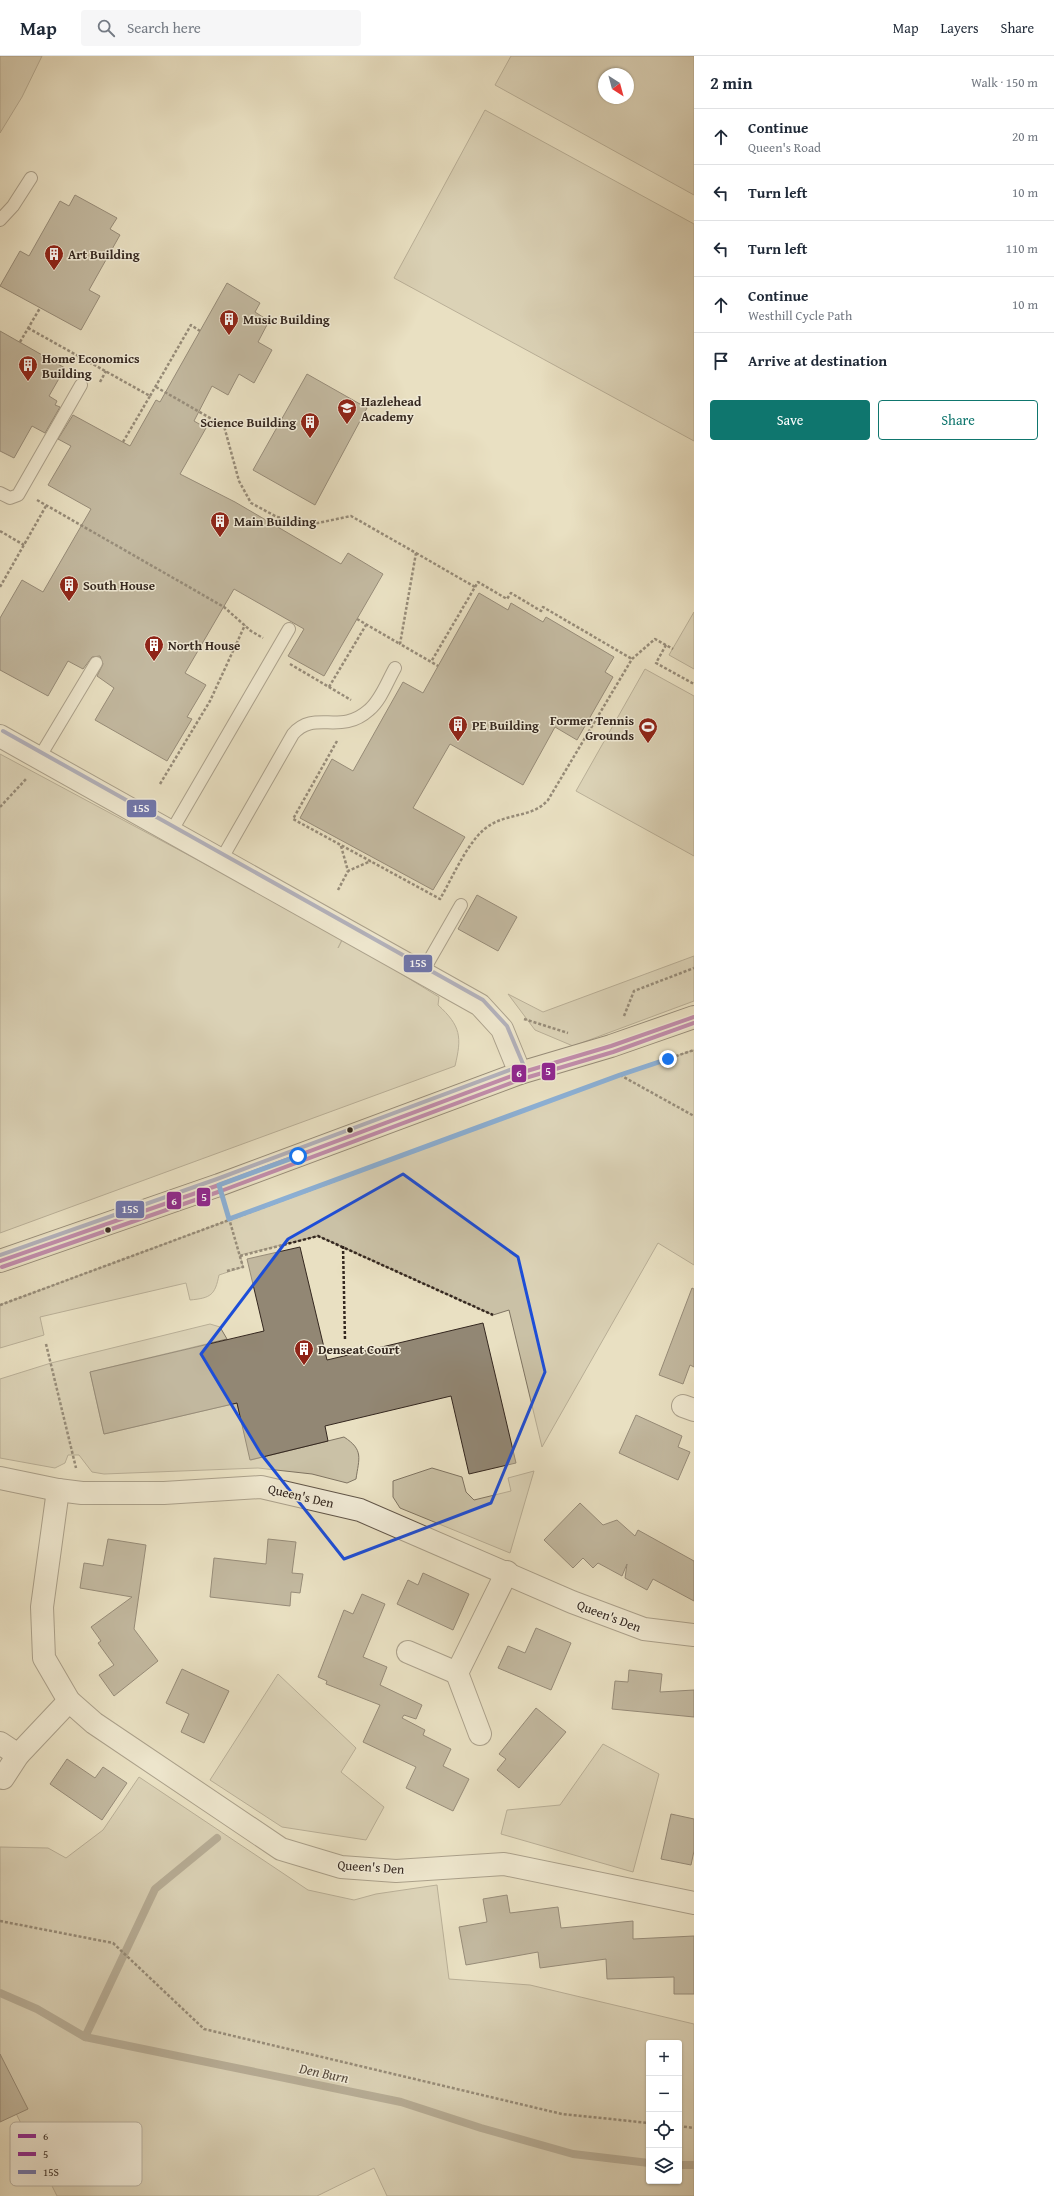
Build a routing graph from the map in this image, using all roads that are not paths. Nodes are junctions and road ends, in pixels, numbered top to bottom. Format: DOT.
graph roads {
  1 [pos="32,178"];
  2 [pos="0,220"];
  3 [pos="81,385"];
  4 [pos="0,493"];
  5 [pos="290,629"];
  6 [pos="96,663"];
  7 [pos="395,668"];
  8 [pos="0,736"];
  9 [pos="39,758"];
  10 [pos="171,832"];
  11 [pos="221,860"];
  12 [pos="461,905"];
  13 [pos="422,973"];
  14 [pos="694,1017"];
  15 [pos="520,1073"];
  16 [pos="0,1262"];
  17 [pos="0,1478"];
  18 [pos="58,1490"];
  19 [pos="507,1572"];
  20 [pos="694,1635"];
  21 [pos="408,1652"];
  22 [pos="457,1673"];
  23 [pos="69,1701"];
  24 [pos="480,1734"];
  25 [pos="0,1743"];
  26 [pos="18,1755"];
  27 [pos="3,1778"];
  28 [pos="694,1903"];
  1 -- 2 [label="lane"];
  3 -- 4 [label="lane"];
  5 -- 10 [label="lane"];
  6 -- 9 [label="lane"];
  7 -- 11 [label="lane"];
  8 -- 9 [label="street"];
  9 -- 10 [label="street"];
  10 -- 11 [label="street"];
  11 -- 13 [label="street"];
  12 -- 13 [label="lane"];
  13 -- 15 [label="street"];
  14 -- 15 [label="main road"];
  15 -- 16 [label="main road"];
  17 -- 18 [label="street, Queen's Den"];
  18 -- 19 [label="street, Queen's Den"];
  18 -- 23 [label="street, Queen's Den"];
  19 -- 20 [label="street, Queen's Den"];
  19 -- 22 [label="street"];
  21 -- 22 [label="street"];
  22 -- 24 [label="street"];
  23 -- 26 [label="street"];
  23 -- 28 [label="street, Queen's Den"];
  25 -- 26 [label="street"];
  26 -- 27 [label="street"];
}
